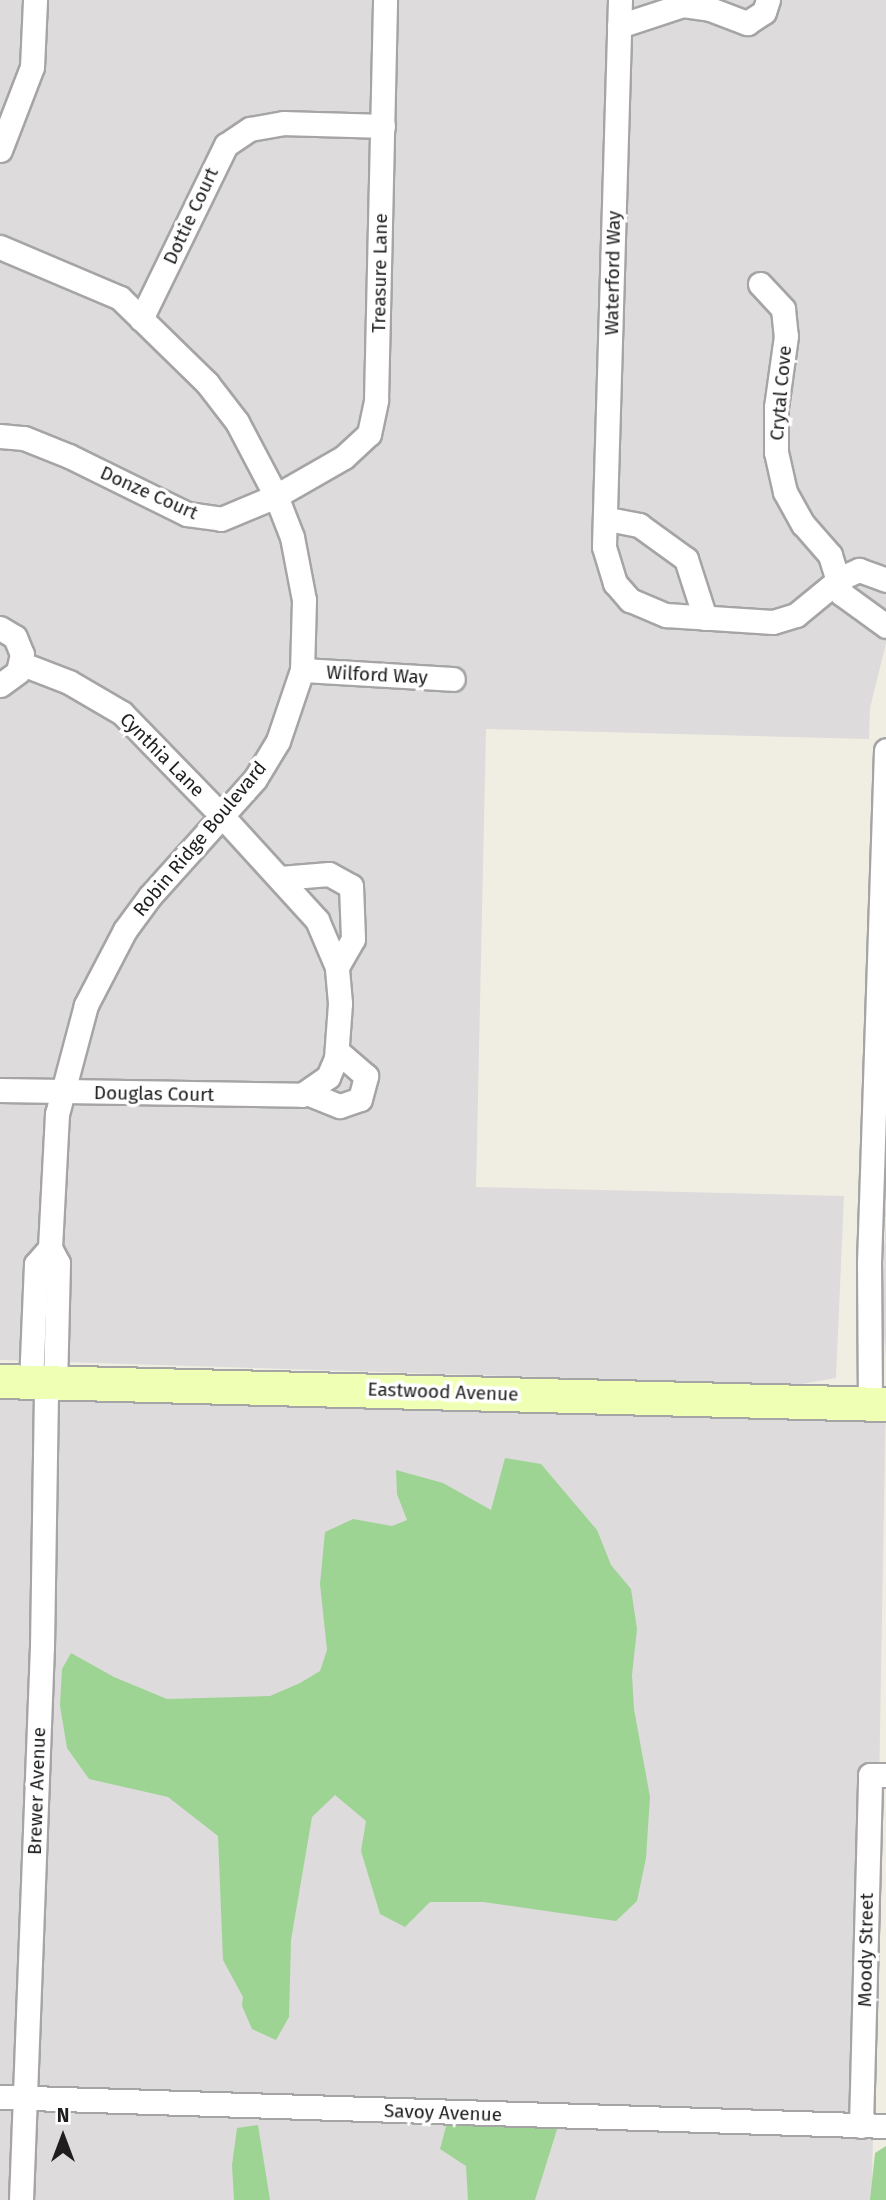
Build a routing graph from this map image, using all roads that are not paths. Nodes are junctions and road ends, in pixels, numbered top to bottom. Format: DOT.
graph roads {
  1 [pos="36,0"];
  2 [pos="385,0"];
  3 [pos="620,0"];
  4 [pos="768,0"];
  5 [pos="619,26"];
  6 [pos="383,126"];
  7 [pos="0,150"];
  8 [pos="0,247"];
  9 [pos="760,284"];
  10 [pos="141,319"];
  11 [pos="0,436"];
  12 [pos="276,496"];
  13 [pos="608,520"];
  14 [pos="841,578"];
  15 [pos="886,580"];
  16 [pos="705,618"];
  17 [pos="886,626"];
  18 [pos="0,628"];
  19 [pos="22,664"];
  20 [pos="302,670"];
  21 [pos="453,679"];
  22 [pos="0,685"];
  23 [pos="886,750"];
  24 [pos="223,817"];
  25 [pos="281,878"];
  26 [pos="337,967"];
  27 [pos="337,1051"];
  28 [pos="0,1090"];
  29 [pos="61,1092"];
  30 [pos="307,1093"];
  31 [pos="33,1382"];
  32 [pos="878,1404"];
  33 [pos="878,1775"];
  34 [pos="0,2097"];
  35 [pos="24,2097"];
  36 [pos="861,2126"];
  37 [pos="886,2126"];
  38 [pos="21,2200"];
  1 -- 7 [label="street"];
  2 -- 6 [label="street, Treasure Lane"];
  3 -- 5 [label="street, Waterford Way"];
  4 -- 5 [label="street"];
  5 -- 13 [label="street, Waterford Way"];
  6 -- 10 [label="street, Dottie Court"];
  6 -- 12 [label="street, Treasure Lane"];
  8 -- 10 [label="street"];
  9 -- 14 [label="street, Crytal Cove"];
  10 -- 12 [label="street"];
  11 -- 12 [label="street, Donze Court"];
  12 -- 20 [label="street, Robin Ridge Boulevard"];
  13 -- 16 [label="street"];
  13 -- 16 [label="street, Waterford Way"];
  14 -- 15 [label="street"];
  14 -- 16 [label="street, Waterford Way"];
  14 -- 17 [label="street, Crytal Cove"];
  18 -- 19 [label="street"];
  19 -- 22 [label="street"];
  19 -- 24 [label="street, Cynthia Lane"];
  20 -- 21 [label="street, Wilford Way"];
  20 -- 24 [label="street, Robin Ridge Boulevard"];
  23 -- 32 [label="street"];
  24 -- 25 [label="street, Cynthia Lane"];
  24 -- 29 [label="street, Robin Ridge Boulevard"];
  25 -- 26 [label="street, Cynthia Lane"];
  25 -- 26 [label="street, Cynthia Lane"];
  26 -- 27 [label="street, Cynthia Lane"];
  27 -- 30 [label="street, Cynthia Lane"];
  27 -- 30 [label="street"];
  28 -- 29 [label="street, Douglas Court"];
  29 -- 30 [label="street, Douglas Court"];
  29 -- 31 [label="street, Robin Ridge Boulevard"];
  31 -- 32 [label="street, Eastwood Avenue"];
  31 -- 35 [label="street, Brewer Avenue"];
  33 -- 36 [label="street, Moody Street"];
  34 -- 35 [label="street, Savoy Avenue"];
  35 -- 36 [label="street, Savoy Avenue"];
  35 -- 38 [label="street, Brewer Avenue"];
  36 -- 37 [label="street, Savoy Avenue"];
}
